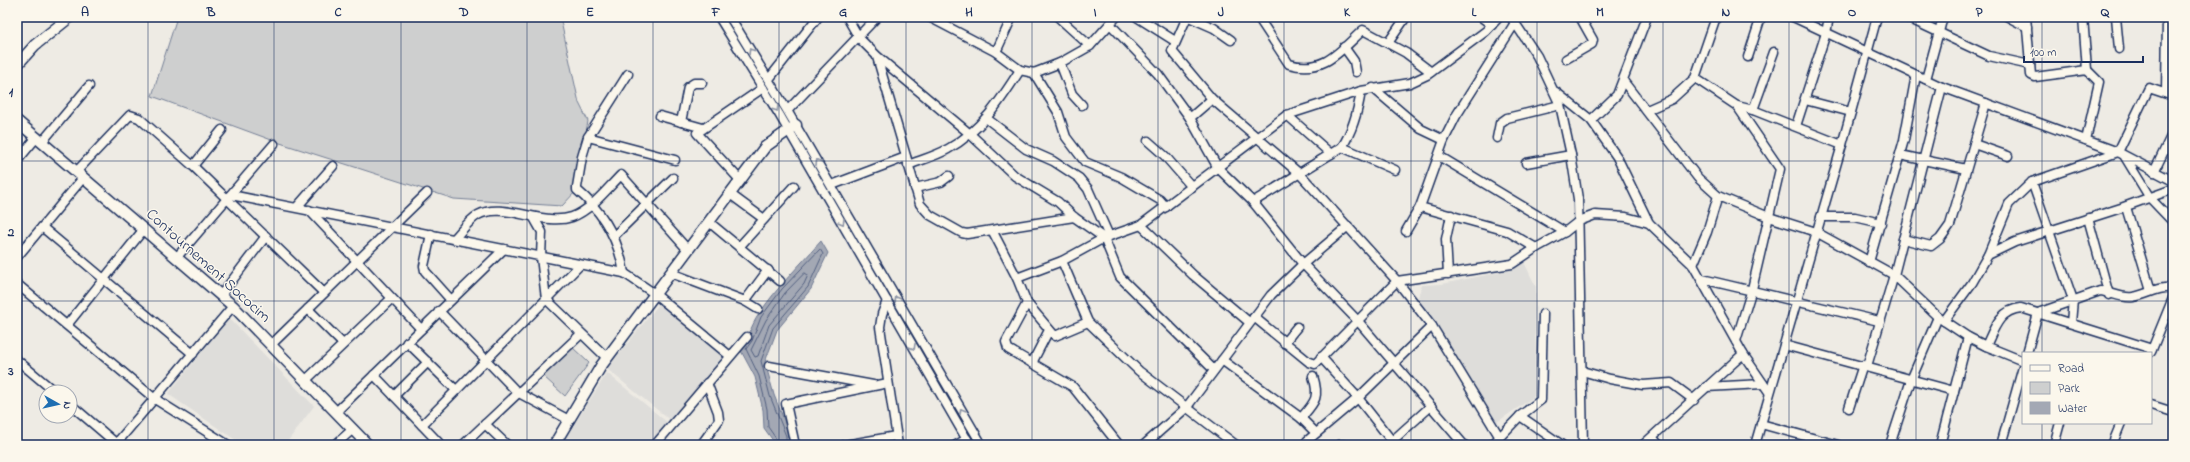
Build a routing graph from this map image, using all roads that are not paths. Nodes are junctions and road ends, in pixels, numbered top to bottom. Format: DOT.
graph roads {
  1 [pos="70,17"];
  2 [pos="719,17"];
  3 [pos="730,17"];
  4 [pos="818,17"];
  5 [pos="847,17"];
  6 [pos="877,17"];
  7 [pos="929,17"];
  8 [pos="1012,17"];
  9 [pos="1058,17"];
  10 [pos="1116,17"];
  11 [pos="1137,17"];
  12 [pos="1188,17"];
  13 [pos="1258,17"];
  14 [pos="1406,17"];
  15 [pos="1481,17"];
  16 [pos="1499,17"];
  17 [pos="1580,17"];
  18 [pos="1647,17"];
  19 [pos="1716,17"];
  20 [pos="1761,17"];
  21 [pos="1793,17"];
  22 [pos="1829,17"];
  23 [pos="1877,17"];
  24 [pos="1906,17"];
  25 [pos="1943,17"];
  26 [pos="2008,17"];
  27 [pos="2026,17"];
  28 [pos="2083,17"];
  29 [pos="2116,17"];
  30 [pos="2167,17"];
  31 [pos="1513,19"];
  32 [pos="1110,24"];
  33 [pos="1492,24"];
  34 [pos="2027,27"];
  35 [pos="1939,32"];
  36 [pos="1826,33"];
  37 [pos="859,38"];
  38 [pos="1231,40"];
  39 [pos="1175,41"];
  40 [pos="1388,43"];
  41 [pos="1090,46"];
  42 [pos="1344,47"];
  43 [pos="2119,49"];
  44 [pos="996,52"];
  45 [pos="1774,52"];
  46 [pos="1867,52"];
  47 [pos="877,56"];
  48 [pos="1748,57"];
  49 [pos="1566,58"];
  50 [pos="1060,64"];
  51 [pos="17,65"];
  52 [pos="2030,65"];
  53 [pos="1020,70"];
  54 [pos="2087,70"];
  55 [pos="1356,72"];
  56 [pos="1431,72"];
  57 [pos="1034,73"];
  58 [pos="628,74"];
  59 [pos="1916,75"];
  60 [pos="1695,78"];
  61 [pos="768,79"];
  62 [pos="1926,79"];
  63 [pos="1624,82"];
  64 [pos="702,83"];
  65 [pos="90,86"];
  66 [pos="1942,87"];
  67 [pos="763,88"];
  68 [pos="1373,88"];
  69 [pos="1361,91"];
  70 [pos="1554,91"];
  71 [pos="2170,94"];
  72 [pos="1212,99"];
  73 [pos="1805,100"];
  74 [pos="1986,103"];
  75 [pos="1560,104"];
  76 [pos="1082,105"];
  77 [pos="1737,106"];
  78 [pos="788,110"];
  79 [pos="1647,110"];
  80 [pos="1753,110"];
  81 [pos="1851,112"];
  82 [pos="1287,115"];
  83 [pos="660,116"];
  84 [pos="986,118"];
  85 [pos="1190,118"];
  86 [pos="1591,120"];
  87 [pos="17,121"];
  88 [pos="681,122"];
  89 [pos="1796,126"];
  90 [pos="703,128"];
  91 [pos="792,128"];
  92 [pos="222,130"];
  93 [pos="2173,132"];
  94 [pos="970,134"];
  95 [pos="1256,136"];
  96 [pos="588,137"];
  97 [pos="1496,138"];
  98 [pos="40,139"];
  99 [pos="1444,140"];
  100 [pos="2086,140"];
  101 [pos="1148,142"];
  102 [pos="274,144"];
  103 [pos="1974,144"];
  104 [pos="1842,145"];
  105 [pos="1342,147"];
  106 [pos="2121,153"];
  107 [pos="1331,154"];
  108 [pos="1900,154"];
  109 [pos="1571,155"];
  110 [pos="1439,156"];
  111 [pos="2008,156"];
  112 [pos="675,160"];
  113 [pos="1923,160"];
  114 [pos="17,161"];
  115 [pos="907,161"];
  116 [pos="1526,163"];
  117 [pos="193,166"];
  118 [pos="333,166"];
  119 [pos="1218,168"];
  120 [pos="1966,169"];
  121 [pos="1395,170"];
  122 [pos="2154,172"];
  123 [pos="1300,174"];
  124 [pos="80,175"];
  125 [pos="949,176"];
  126 [pos="673,178"];
  127 [pos="740,180"];
  128 [pos="2173,181"];
  129 [pos="2032,182"];
  130 [pos="832,185"];
  131 [pos="794,186"];
  132 [pos="1192,186"];
  133 [pos="915,188"];
  134 [pos="2173,189"];
  135 [pos="427,193"];
  136 [pos="730,194"];
  137 [pos="1718,196"];
  138 [pos="229,197"];
  139 [pos="2150,198"];
  140 [pos="1253,202"];
  141 [pos="592,203"];
  142 [pos="646,205"];
  143 [pos="297,207"];
  144 [pos="1166,207"];
  145 [pos="1420,207"];
  146 [pos="2126,207"];
  147 [pos="309,210"];
  148 [pos="1451,215"];
  149 [pos="1074,217"];
  150 [pos="1769,217"];
  151 [pos="1821,217"];
  152 [pos="534,218"];
  153 [pos="2088,218"];
  154 [pos="764,219"];
  155 [pos="1579,221"];
  156 [pos="709,222"];
  157 [pos="2173,222"];
  158 [pos="1649,223"];
  159 [pos="1881,223"];
  160 [pos="1141,225"];
  161 [pos="1348,226"];
  162 [pos="42,227"];
  163 [pos="392,227"];
  164 [pos="144,229"];
  165 [pos="2050,230"];
  166 [pos="1406,231"];
  167 [pos="993,232"];
  168 [pos="1565,232"];
  169 [pos="1816,232"];
  170 [pos="431,234"];
  171 [pos="266,236"];
  172 [pos="614,236"];
  173 [pos="1106,237"];
  174 [pos="454,239"];
  175 [pos="1903,239"];
  176 [pos="739,247"];
  177 [pos="1536,248"];
  178 [pos="504,249"];
  179 [pos="688,250"];
  180 [pos="1988,255"];
  181 [pos="541,256"];
  182 [pos="17,257"];
  183 [pos="177,257"];
  184 [pos="1062,261"];
  185 [pos="356,262"];
  186 [pos="1869,262"];
  187 [pos="580,264"];
  188 [pos="1303,264"];
  189 [pos="1693,265"];
  190 [pos="768,270"];
  191 [pos="624,273"];
  192 [pos="671,273"];
  193 [pos="1448,274"];
  194 [pos="1894,276"];
  195 [pos="1017,278"];
  196 [pos="104,279"];
  197 [pos="1702,279"];
  198 [pos="780,280"];
  199 [pos="1397,282"];
  200 [pos="17,284"];
  201 [pos="2173,288"];
  202 [pos="1752,289"];
  203 [pos="2151,291"];
  204 [pos="324,293"];
  205 [pos="655,294"];
  206 [pos="2109,294"];
  207 [pos="221,295"];
  208 [pos="2173,298"];
  209 [pos="392,299"];
  210 [pos="546,299"];
  211 [pos="451,300"];
  212 [pos="1797,300"];
  213 [pos="2073,300"];
  214 [pos="745,301"];
  215 [pos="887,301"];
  216 [pos="1027,303"];
  217 [pos="233,306"];
  218 [pos="308,308"];
  219 [pos="758,309"];
  220 [pos="439,311"];
  221 [pos="2038,313"];
  222 [pos="1543,314"];
  223 [pos="1941,319"];
  224 [pos="1251,320"];
  225 [pos="1358,321"];
  226 [pos="1879,321"];
  227 [pos="1088,322"];
  228 [pos="2071,323"];
  229 [pos="67,325"];
  230 [pos="1432,326"];
  231 [pos="1297,327"];
  232 [pos="421,329"];
  233 [pos="1049,330"];
  234 [pos="581,334"];
  235 [pos="746,337"];
  236 [pos="1968,337"];
  237 [pos="1736,341"];
  238 [pos="407,342"];
  239 [pos="1284,343"];
  240 [pos="272,344"];
  241 [pos="343,344"];
  242 [pos="1784,345"];
  243 [pos="1986,346"];
  244 [pos="2151,351"];
  245 [pos="2027,352"];
  246 [pos="193,354"];
  247 [pos="1743,354"];
  248 [pos="730,356"];
  249 [pos="1321,357"];
  250 [pos="607,358"];
  251 [pos="17,360"];
  252 [pos="487,360"];
  253 [pos="1222,360"];
  254 [pos="2022,361"];
  255 [pos="428,362"];
  256 [pos="1032,363"];
  257 [pos="1395,363"];
  258 [pos="769,366"];
  259 [pos="1865,366"];
  260 [pos="1214,370"];
  261 [pos="1582,371"];
  262 [pos="2022,371"];
  263 [pos="374,375"];
  264 [pos="1313,376"];
  265 [pos="306,380"];
  266 [pos="1911,380"];
  267 [pos="46,384"];
  268 [pos="707,384"];
  269 [pos="888,384"];
  270 [pos="1763,384"];
  271 [pos="877,386"];
  272 [pos="1706,387"];
  273 [pos="456,390"];
  274 [pos="1954,391"];
  275 [pos="517,392"];
  276 [pos="1769,392"];
  277 [pos="394,396"];
  278 [pos="1358,398"];
  279 [pos="155,399"];
  280 [pos="1694,400"];
  281 [pos="2152,405"];
  282 [pos="1431,406"];
  283 [pos="1186,408"];
  284 [pos="1849,408"];
  285 [pos="78,411"];
  286 [pos="337,411"];
  287 [pos="2173,412"];
  288 [pos="1520,416"];
  289 [pos="1301,418"];
  290 [pos="569,420"];
  291 [pos="485,424"];
  292 [pos="1761,424"];
  293 [pos="2060,424"];
  294 [pos="2121,424"];
  295 [pos="422,426"];
  296 [pos="353,429"];
  297 [pos="1316,433"];
  298 [pos="896,436"];
  299 [pos="1499,436"];
  300 [pos="1653,438"];
  301 [pos="1307,441"];
  302 [pos="968,442"];
  303 [pos="558,443"];
  304 [pos="1394,443"];
  305 [pos="117,444"];
  306 [pos="228,445"];
  307 [pos="335,445"];
  308 [pos="368,445"];
  309 [pos="441,445"];
  310 [pos="463,445"];
  311 [pos="507,445"];
  312 [pos="655,445"];
  313 [pos="701,445"];
  314 [pos="794,445"];
  315 [pos="845,445"];
  316 [pos="898,445"];
  317 [pos="956,445"];
  318 [pos="982,445"];
  319 [pos="1119,445"];
  320 [pos="1144,445"];
  321 [pos="1236,445"];
  322 [pos="1339,445"];
  323 [pos="1344,445"];
  324 [pos="1464,445"];
  325 [pos="1492,445"];
  326 [pos="1562,445"];
  327 [pos="1583,445"];
  328 [pos="1643,445"];
  329 [pos="1659,445"];
  330 [pos="1755,445"];
  331 [pos="1838,445"];
  332 [pos="1890,445"];
  333 [pos="1940,445"];
  334 [pos="2001,445"];
  335 [pos="2054,445"];
  336 [pos="2112,445"];
  1 -- 51 [label="street"];
  2 -- 67 [label="street"];
  61 -- 3 [label="street, one-way"];
  4 -- 61 [label="street"];
  5 -- 37 [label="street"];
  6 -- 37 [label="street"];
  7 -- 44 [label="street"];
  8 -- 44 [label="street"];
  9 -- 41 [label="street"];
  10 -- 32 [label="street"];
  11 -- 39 [label="street"];
  12 -- 38 [label="street"];
  12 -- 39 [label="street"];
  13 -- 42 [label="street"];
  14 -- 40 [label="street"];
  15 -- 33 [label="street"];
  16 -- 33 [label="street"];
  17 -- 49 [label="street"];
  18 -- 63 [label="street"];
  19 -- 60 [label="street"];
  20 -- 48 [label="street"];
  21 -- 36 [label="street"];
  22 -- 36 [label="street"];
  23 -- 46 [label="street"];
  24 -- 35 [label="street"];
  25 -- 35 [label="street"];
  26 -- 34 [label="street"];
  27 -- 34 [label="street"];
  28 -- 54 [label="street"];
  29 -- 43 [label="street"];
  30 -- 71 [label="street"];
  31 -- 70 [label="street"];
  31 -- 99 [label="street"];
  32 -- 41 [label="street"];
  32 -- 85 [label="street"];
  33 -- 56 [label="street"];
  34 -- 52 [label="street"];
  35 -- 52 [label="street"];
  35 -- 62 [label="street"];
  36 -- 46 [label="street"];
  36 -- 73 [label="street"];
  37 -- 47 [label="street"];
  37 -- 78 [label="street"];
  39 -- 72 [label="street"];
  40 -- 42 [label="street"];
  40 -- 56 [label="street"];
  41 -- 50 [label="street"];
  42 -- 55 [label="street"];
  44 -- 53 [label="street"];
  45 -- 80 [label="street"];
  46 -- 59 [label="street"];
  46 -- 81 [label="street"];
  47 -- 94 [label="street"];
  47 -- 115 [label="street"];
  50 -- 57 [label="street"];
  50 -- 76 [label="street"];
  52 -- 54 [label="street"];
  53 -- 57 [label="street"];
  53 -- 84 [label="street"];
  54 -- 100 [label="street"];
  56 -- 68 [label="street"];
  57 -- 144 [label="street"];
  58 -- 96 [label="street"];
  59 -- 62 [label="street"];
  59 -- 108 [label="street"];
  60 -- 77 [label="street"];
  60 -- 79 [label="street"];
  61 -- 78 [label="street"];
  62 -- 66 [label="street"];
  63 -- 79 [label="street"];
  63 -- 86 [label="street"];
  64 -- 88 [label="street"];
  65 -- 98 [label="street"];
  66 -- 74 [label="street"];
  66 -- 113 [label="street"];
  67 -- 90 [label="street"];
  67 -- 91 [label="street, one-way"];
  68 -- 69 [label="street"];
  68 -- 99 [label="street"];
  69 -- 82 [label="street"];
  69 -- 105 [label="street"];
  70 -- 75 [label="street"];
  70 -- 86 [label="street"];
  71 -- 106 [label="street"];
  72 -- 85 [label="street"];
  72 -- 95 [label="street"];
  73 -- 81 [label="street"];
  73 -- 89 [label="street"];
  74 -- 100 [label="street"];
  74 -- 103 [label="street"];
  75 -- 97 [label="street"];
  75 -- 109 [label="street"];
  77 -- 80 [label="street"];
  77 -- 150 [label="street"];
  78 -- 91 [label="street"];
  79 -- 137 [label="street"];
  80 -- 89 [label="street"];
  81 -- 104 [label="street"];
  82 -- 95 [label="street"];
  82 -- 107 [label="street"];
  83 -- 88 [label="street"];
  84 -- 94 [label="street"];
  84 -- 173 [label="street"];
  85 -- 119 [label="street"];
  86 -- 158 [label="street"];
  87 -- 98 [label="street, Contournement Sococim"];
  88 -- 90 [label="street"];
  89 -- 104 [label="street"];
  90 -- 127 [label="street"];
  91 -- 127 [label="street"];
  130 -- 91 [label="street, one-way"];
  91 -- 215 [label="street, one-way"];
  92 -- 117 [label="street"];
  93 -- 122 [label="street"];
  94 -- 115 [label="street"];
  94 -- 149 [label="street"];
  95 -- 119 [label="street"];
  95 -- 123 [label="street"];
  96 -- 112 [label="street"];
  96 -- 141 [label="street"];
  98 -- 114 [label="street"];
  98 -- 124 [label="street, Contournement Sococim"];
  99 -- 110 [label="street"];
  100 -- 106 [label="street"];
  101 -- 132 [label="street"];
  102 -- 138 [label="street"];
  103 -- 111 [label="street"];
  103 -- 120 [label="street"];
  104 -- 151 [label="street"];
  105 -- 107 [label="street"];
  105 -- 121 [label="street"];
  106 -- 122 [label="street"];
  106 -- 129 [label="street"];
  106 -- 139 [label="street"];
  107 -- 123 [label="street"];
  108 -- 113 [label="street"];
  108 -- 159 [label="street"];
  109 -- 116 [label="street"];
  109 -- 155 [label="street"];
  110 -- 145 [label="street"];
  110 -- 168 [label="street"];
  113 -- 120 [label="street"];
  113 -- 175 [label="street"];
  115 -- 130 [label="street"];
  115 -- 133 [label="street"];
  117 -- 124 [label="street"];
  117 -- 138 [label="street"];
  118 -- 143 [label="street"];
  119 -- 132 [label="street"];
  119 -- 140 [label="street"];
  120 -- 175 [label="street"];
  122 -- 128 [label="street"];
  123 -- 140 [label="street"];
  123 -- 161 [label="street"];
  124 -- 162 [label="street"];
  124 -- 164 [label="street, Contournement Sococim"];
  125 -- 133 [label="street"];
  126 -- 142 [label="street"];
  127 -- 136 [label="street"];
  129 -- 165 [label="street"];
  129 -- 180 [label="street"];
  318 -- 130 [label="street, one-way"];
  131 -- 154 [label="street"];
  132 -- 144 [label="street"];
  133 -- 167 [label="street"];
  134 -- 139 [label="street"];
  135 -- 163 [label="street"];
  136 -- 154 [label="street"];
  136 -- 156 [label="street"];
  137 -- 150 [label="street"];
  137 -- 189 [label="street"];
  138 -- 143 [label="street"];
  138 -- 171 [label="street"];
  138 -- 183 [label="street"];
  139 -- 146 [label="street"];
  139 -- 157 [label="street"];
  140 -- 188 [label="street"];
  141 -- 142 [label="street"];
  141 -- 152 [label="street"];
  141 -- 172 [label="street"];
  142 -- 172 [label="street"];
  142 -- 179 [label="street"];
  143 -- 147 [label="street"];
  144 -- 160 [label="street"];
  145 -- 148 [label="street"];
  145 -- 166 [label="street"];
  146 -- 153 [label="street"];
  146 -- 203 [label="street"];
  147 -- 163 [label="street"];
  147 -- 185 [label="street"];
  148 -- 177 [label="street"];
  148 -- 193 [label="street"];
  149 -- 167 [label="street"];
  149 -- 173 [label="street"];
  150 -- 169 [label="street"];
  150 -- 202 [label="street"];
  151 -- 159 [label="street"];
  151 -- 169 [label="street"];
  152 -- 174 [label="street"];
  152 -- 181 [label="street"];
  153 -- 165 [label="street"];
  153 -- 206 [label="street"];
  154 -- 176 [label="street"];
  155 -- 158 [label="street"];
  155 -- 168 [label="street"];
  155 -- 261 [label="street"];
  156 -- 176 [label="street"];
  156 -- 179 [label="street"];
  158 -- 189 [label="street"];
  159 -- 186 [label="street"];
  160 -- 173 [label="street"];
  160 -- 224 [label="street"];
  161 -- 188 [label="street"];
  161 -- 199 [label="street"];
  162 -- 182 [label="street"];
  162 -- 196 [label="street"];
  163 -- 170 [label="street"];
  163 -- 185 [label="street"];
  164 -- 183 [label="street, Contournement Sococim"];
  164 -- 196 [label="street"];
  165 -- 180 [label="street"];
  165 -- 213 [label="street"];
  167 -- 195 [label="street"];
  168 -- 177 [label="street"];
  169 -- 186 [label="street"];
  169 -- 212 [label="street"];
  170 -- 174 [label="street"];
  170 -- 211 [label="street"];
  171 -- 204 [label="street"];
  171 -- 207 [label="street"];
  172 -- 191 [label="street"];
  173 -- 184 [label="street"];
  173 -- 260 [label="street"];
  174 -- 178 [label="street"];
  175 -- 194 [label="street"];
  176 -- 190 [label="street"];
  177 -- 193 [label="street"];
  178 -- 181 [label="street"];
  178 -- 211 [label="street"];
  179 -- 192 [label="street"];
  180 -- 223 [label="street"];
  181 -- 187 [label="street"];
  181 -- 210 [label="street"];
  183 -- 207 [label="street, Contournement Sococim"];
  184 -- 195 [label="street"];
  184 -- 227 [label="street"];
  185 -- 204 [label="street"];
  185 -- 209 [label="street"];
  186 -- 194 [label="street"];
  187 -- 191 [label="street"];
  187 -- 210 [label="street"];
  188 -- 224 [label="street"];
  188 -- 225 [label="street"];
  189 -- 197 [label="street"];
  190 -- 198 [label="street"];
  190 -- 214 [label="street"];
  191 -- 205 [label="street"];
  192 -- 205 [label="street"];
  192 -- 214 [label="street"];
  193 -- 199 [label="street"];
  194 -- 223 [label="street"];
  194 -- 226 [label="street"];
  195 -- 216 [label="street"];
  196 -- 229 [label="street"];
  196 -- 246 [label="street"];
  197 -- 202 [label="street"];
  197 -- 237 [label="street"];
  199 -- 225 [label="street"];
  199 -- 230 [label="street"];
  200 -- 229 [label="street"];
  201 -- 203 [label="street"];
  202 -- 212 [label="street"];
  202 -- 237 [label="street"];
  203 -- 206 [label="street"];
  204 -- 218 [label="street"];
  205 -- 248 [label="street"];
  205 -- 250 [label="street"];
  206 -- 213 [label="street"];
  207 -- 217 [label="street, Contournement Sococim"];
  208 -- 244 [label="street"];
  209 -- 232 [label="street"];
  209 -- 241 [label="street"];
  210 -- 234 [label="street"];
  210 -- 252 [label="street"];
  211 -- 220 [label="street"];
  212 -- 226 [label="street"];
  212 -- 242 [label="street"];
  213 -- 221 [label="street"];
  213 -- 228 [label="street"];
  214 -- 219 [label="street"];
  215 -- 269 [label="street"];
  215 -- 302 [label="street, one-way"];
  216 -- 233 [label="street"];
  216 -- 256 [label="street"];
  217 -- 240 [label="street, Contournement Sococim"];
  217 -- 246 [label="street"];
  218 -- 240 [label="street"];
  218 -- 241 [label="street"];
  220 -- 232 [label="street"];
  220 -- 252 [label="street"];
  221 -- 228 [label="street"];
  221 -- 243 [label="street"];
  221 -- 245 [label="street"];
  222 -- 288 [label="street"];
  223 -- 236 [label="street"];
  223 -- 266 [label="street"];
  224 -- 239 [label="street"];
  224 -- 253 [label="street"];
  225 -- 249 [label="street"];
  225 -- 257 [label="street"];
  226 -- 259 [label="street"];
  227 -- 233 [label="street"];
  227 -- 283 [label="street"];
  228 -- 244 [label="street"];
  229 -- 279 [label="street"];
  230 -- 257 [label="street"];
  230 -- 299 [label="street"];
  231 -- 239 [label="street"];
  232 -- 238 [label="street"];
  233 -- 256 [label="street"];
  234 -- 250 [label="street"];
  234 -- 275 [label="street"];
  235 -- 248 [label="street"];
  236 -- 243 [label="street"];
  236 -- 274 [label="street"];
  237 -- 247 [label="street"];
  238 -- 255 [label="street"];
  238 -- 263 [label="street"];
  239 -- 249 [label="street"];
  240 -- 265 [label="street, Contournement Sococim"];
  241 -- 265 [label="street"];
  242 -- 259 [label="street"];
  242 -- 276 [label="street"];
  243 -- 254 [label="street"];
  246 -- 279 [label="street"];
  247 -- 270 [label="street"];
  247 -- 272 [label="street"];
  248 -- 268 [label="street"];
  249 -- 278 [label="street"];
  250 -- 290 [label="street"];
  251 -- 267 [label="street"];
  252 -- 273 [label="street"];
  252 -- 275 [label="street"];
  253 -- 260 [label="street"];
  253 -- 289 [label="street"];
  255 -- 273 [label="street"];
  255 -- 277 [label="street"];
  256 -- 319 [label="street"];
  257 -- 278 [label="street"];
  257 -- 282 [label="street"];
  258 -- 271 [label="street"];
  259 -- 266 [label="street"];
  259 -- 284 [label="street"];
  260 -- 283 [label="street"];
  261 -- 280 [label="street"];
  261 -- 327 [label="street"];
  262 -- 334 [label="street"];
  263 -- 277 [label="street"];
  263 -- 286 [label="street"];
  264 -- 289 [label="street"];
  265 -- 286 [label="street, Contournement Sococim"];
  266 -- 274 [label="street"];
  266 -- 332 [label="street"];
  268 -- 312 [label="street"];
  268 -- 313 [label="street"];
  269 -- 271 [label="street"];
  269 -- 298 [label="street"];
  270 -- 272 [label="street"];
  270 -- 276 [label="street"];
  271 -- 314 [label="street"];
  272 -- 280 [label="street"];
  273 -- 295 [label="street"];
  274 -- 333 [label="street"];
  275 -- 290 [label="street"];
  275 -- 291 [label="street"];
  276 -- 292 [label="street"];
  277 -- 295 [label="street"];
  278 -- 297 [label="street"];
  278 -- 304 [label="street"];
  279 -- 305 [label="street"];
  279 -- 306 [label="street"];
  280 -- 300 [label="street"];
  281 -- 287 [label="street"];
  282 -- 304 [label="street"];
  282 -- 324 [label="street"];
  283 -- 320 [label="street"];
  283 -- 321 [label="street"];
  285 -- 305 [label="street"];
  286 -- 296 [label="street, Contournement Sococim"];
  288 -- 299 [label="street"];
  288 -- 326 [label="street"];
  289 -- 297 [label="street"];
  290 -- 303 [label="street"];
  291 -- 310 [label="street"];
  291 -- 311 [label="street"];
  292 -- 330 [label="street"];
  292 -- 331 [label="street"];
  293 -- 335 [label="street"];
  294 -- 336 [label="street"];
  295 -- 309 [label="street"];
  296 -- 307 [label="street"];
  296 -- 308 [label="street, Contournement Sococim"];
  297 -- 301 [label="street"];
  298 -- 315 [label="street"];
  298 -- 316 [label="street"];
  299 -- 325 [label="street"];
  300 -- 328 [label="street"];
  300 -- 329 [label="street"];
  302 -- 317 [label="street"];
  322 -- 323 [label="street"];
}
